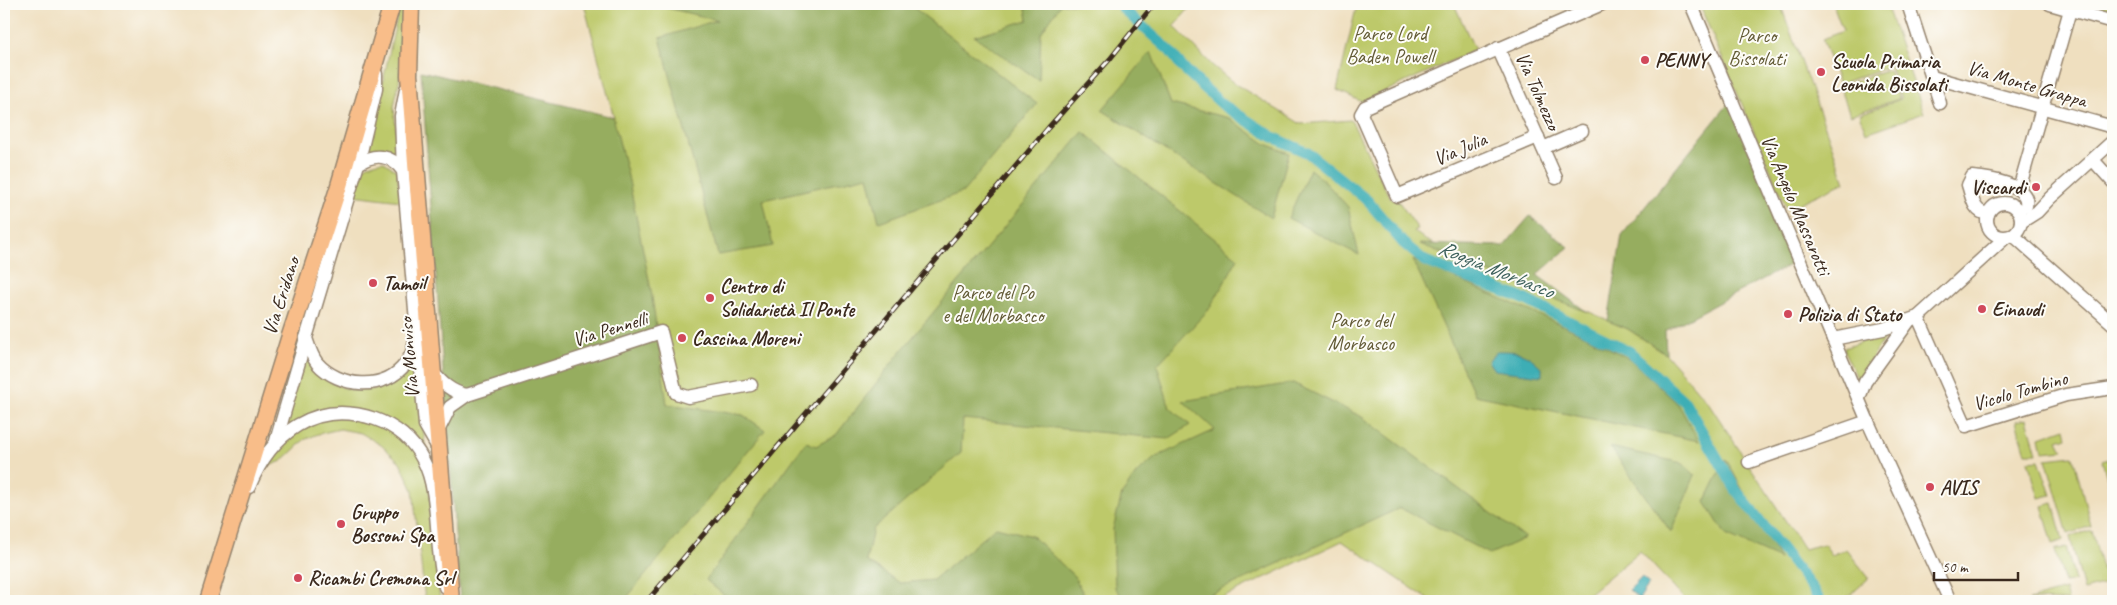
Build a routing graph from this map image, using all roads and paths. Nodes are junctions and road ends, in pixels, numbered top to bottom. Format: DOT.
graph roads {
  1 [pos="392,4"];
  2 [pos="412,4"];
  3 [pos="1602,4"];
  4 [pos="1691,4"];
  5 [pos="1908,4"];
  6 [pos="2050,4"];
  7 [pos="2070,10"];
  8 [pos="2113,22"];
  9 [pos="1498,48"];
  10 [pos="377,57"];
  11 [pos="409,75"];
  12 [pos="1932,77"];
  13 [pos="1940,102"];
  14 [pos="2042,108"];
  15 [pos="2113,127"];
  16 [pos="1582,131"];
  17 [pos="2113,141"];
  18 [pos="1541,143"];
  19 [pos="2093,160"];
  20 [pos="358,164"];
  21 [pos="1962,167"];
  22 [pos="403,171"];
  23 [pos="1556,178"];
  24 [pos="1969,181"];
  25 [pos="2113,182"];
  26 [pos="2019,189"];
  27 [pos="2050,198"];
  28 [pos="2021,207"];
  29 [pos="1988,214"];
  30 [pos="2021,222"];
  31 [pos="1990,230"];
  32 [pos="2009,236"];
  33 [pos="1985,256"];
  34 [pos="1913,319"];
  35 [pos="2113,324"];
  36 [pos="416,330"];
  37 [pos="306,338"];
  38 [pos="1832,339"];
  39 [pos="432,371"];
  40 [pos="751,385"];
  41 [pos="2113,388"];
  42 [pos="467,394"];
  43 [pos="1859,398"];
  44 [pos="1868,421"];
  45 [pos="438,440"];
  46 [pos="276,443"];
  47 [pos="1749,462"];
  48 [pos="233,521"];
  49 [pos="208,601"];
  50 [pos="450,601"];
  51 [pos="1950,601"];
  1 -- 10 [label="main road, Via Eridano"];
  2 -- 11 [label="main road, Via Monviso"];
  3 -- 9 [label="street"];
  4 -- 38 [label="street, Via Angelo Massarotti"];
  5 -- 12 [label="street"];
  6 -- 7 [label="street"];
  7 -- 8 [label="street"];
  7 -- 14 [label="street"];
  9 -- 18 [label="street, Via Tolmezzo"];
  9 -- 18 [label="street, Via Julia"];
  10 -- 20 [label="street"];
  10 -- 48 [label="main road, Via Eridano"];
  11 -- 22 [label="street"];
  11 -- 39 [label="main road, Via Monviso"];
  12 -- 13 [label="street"];
  12 -- 14 [label="street, Via Monte Grappa"];
  14 -- 15 [label="street, Via Monte Grappa"];
  14 -- 26 [label="street"];
  16 -- 18 [label="street, Via Tolmezzo"];
  17 -- 19 [label="street"];
  18 -- 23 [label="street, Via Tolmezzo"];
  19 -- 25 [label="street"];
  19 -- 27 [label="street"];
  20 -- 22 [label="street"];
  20 -- 37 [label="street"];
  21 -- 24 [label="street"];
  22 -- 36 [label="street"];
  24 -- 26 [label="street"];
  24 -- 29 [label="street"];
  26 -- 28 [label="street"];
  27 -- 28 [label="street"];
  27 -- 30 [label="street"];
  28 -- 29 [label="street"];
  28 -- 30 [label="street"];
  29 -- 31 [label="street"];
  30 -- 32 [label="street"];
  31 -- 32 [label="street"];
  31 -- 33 [label="street"];
  32 -- 33 [label="street"];
  32 -- 35 [label="street"];
  33 -- 34 [label="street"];
  34 -- 38 [label="street"];
  34 -- 41 [label="street, Vicolo Tombino"];
  34 -- 43 [label="street"];
  36 -- 37 [label="street"];
  36 -- 45 [label="street"];
  37 -- 46 [label="street"];
  38 -- 43 [label="street, Via Angelo Massarotti"];
  39 -- 42 [label="street"];
  39 -- 45 [label="main road, Via Monviso"];
  40 -- 42 [label="street, Via Pennelli"];
  42 -- 45 [label="street, Via Pennelli"];
  43 -- 44 [label="street, Via Angelo Massarotti"];
  44 -- 47 [label="street"];
  44 -- 51 [label="street, Via Angelo Massarotti"];
  45 -- 50 [label="main road, Via Monviso"];
  46 -- 48 [label="street"];
  46 -- 50 [label="street"];
  48 -- 49 [label="main road, Via Eridano"];
}
